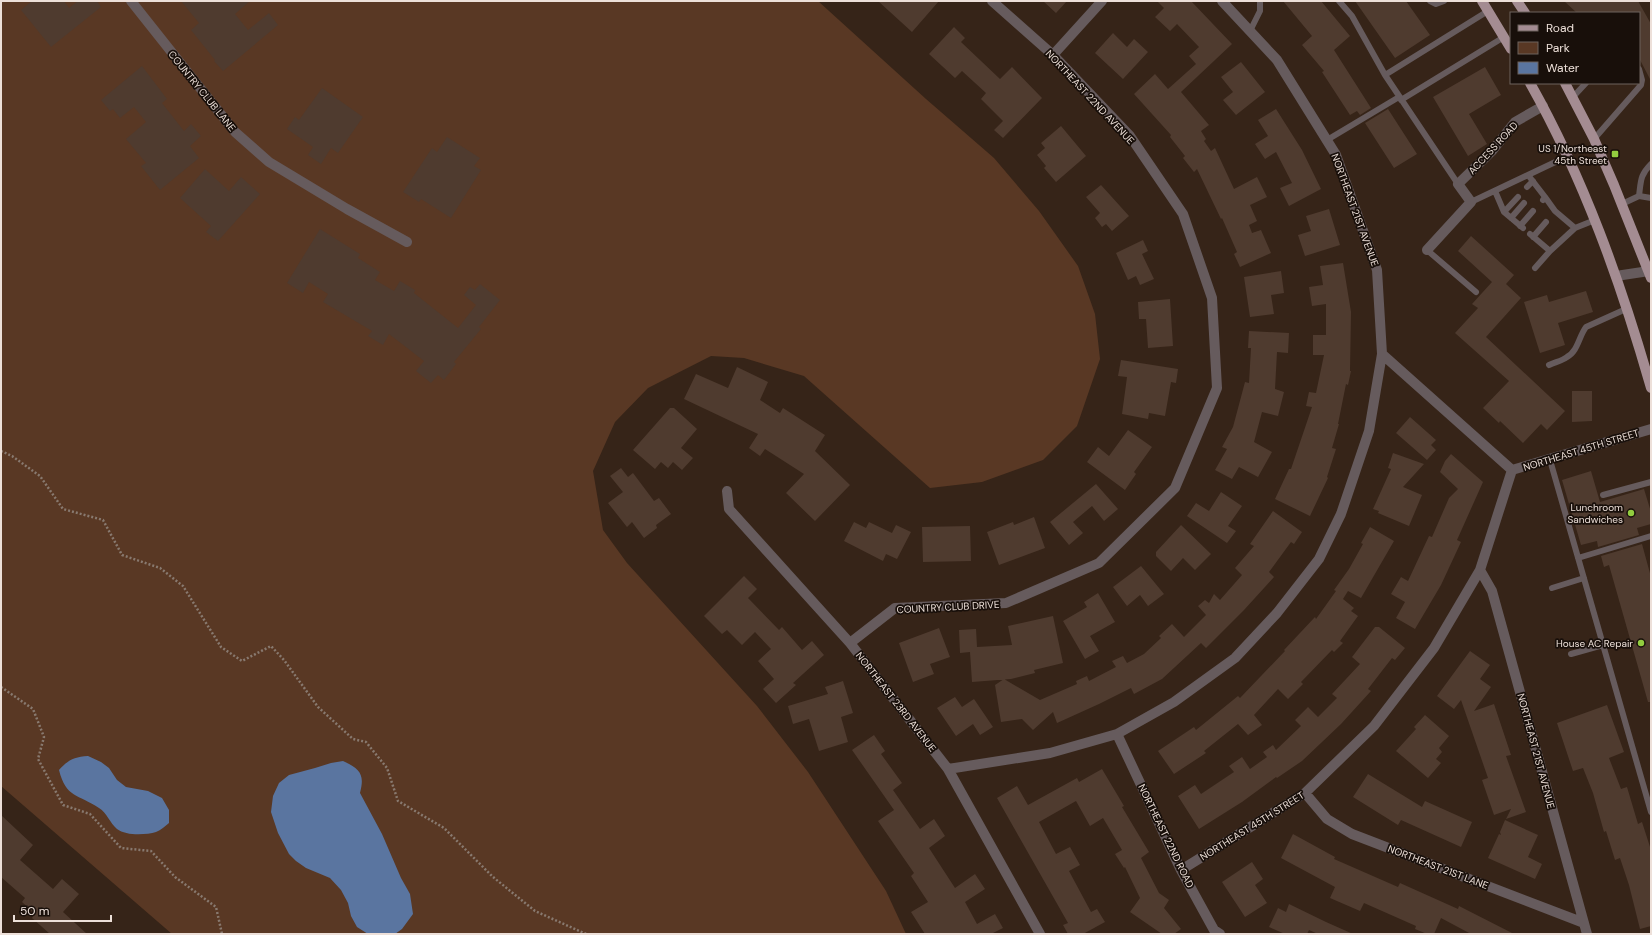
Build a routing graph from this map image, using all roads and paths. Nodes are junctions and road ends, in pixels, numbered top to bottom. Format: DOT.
graph roads {
  1 [pos="131,1"];
  2 [pos="992,1"];
  3 [pos="1102,1"];
  4 [pos="1222,1"];
  5 [pos="1260,1"];
  6 [pos="1339,1"];
  7 [pos="1430,1"];
  8 [pos="1444,1"];
  9 [pos="1482,1"];
  10 [pos="1517,1"];
  11 [pos="1488,11"];
  12 [pos="1524,12"];
  13 [pos="1250,31"];
  14 [pos="1504,37"];
  15 [pos="1510,47"];
  16 [pos="1053,56"];
  17 [pos="1640,72"];
  18 [pos="1385,75"];
  19 [pos="1531,84"];
  20 [pos="1566,84"];
  21 [pos="1585,84"];
  22 [pos="1573,97"];
  23 [pos="1400,99"];
  24 [pos="1543,106"];
  25 [pos="1594,139"];
  26 [pos="1327,140"];
  27 [pos="1568,156"];
  28 [pos="1651,164"];
  29 [pos="1528,175"];
  30 [pos="1533,181"];
  31 [pos="1458,184"];
  32 [pos="1527,187"];
  33 [pos="1538,187"];
  34 [pos="1495,191"];
  35 [pos="1533,193"];
  36 [pos="1640,196"];
  37 [pos="1518,197"];
  38 [pos="1651,198"];
  39 [pos="1471,202"];
  40 [pos="1524,203"];
  41 [pos="1622,204"];
  42 [pos="1504,212"];
  43 [pos="1533,212"];
  44 [pos="1511,218"];
  45 [pos="1595,220"];
  46 [pos="1546,222"];
  47 [pos="1575,228"];
  48 [pos="407,242"];
  49 [pos="1427,250"];
  50 [pos="1550,251"];
  51 [pos="1535,268"];
  52 [pos="1650,273"];
  53 [pos="1616,276"];
  54 [pos="1476,292"];
  55 [pos="1626,309"];
  56 [pos="1382,354"];
  57 [pos="1549,365"];
  58 [pos="1217,388"];
  59 [pos="1651,388"];
  60 [pos="1651,429"];
  61 [pos="1,451"];
  62 [pos="1550,460"];
  63 [pos="1512,470"];
  64 [pos="1651,482"];
  65 [pos="727,491"];
  66 [pos="1603,495"];
  67 [pos="1651,536"];
  68 [pos="1578,558"];
  69 [pos="1480,570"];
  70 [pos="1584,578"];
  71 [pos="1552,588"];
  72 [pos="850,643"];
  73 [pos="1603,645"];
  74 [pos="1571,654"];
  75 [pos="1,687"];
  76 [pos="1117,734"];
  77 [pos="948,769"];
  78 [pos="1305,793"];
  79 [pos="1651,812"];
  80 [pos="1181,870"];
  81 [pos="1584,923"];
  82 [pos="222,934"];
  83 [pos="586,934"];
  84 [pos="1040,934"];
  85 [pos="1220,934"];
  86 [pos="1587,934"];
  1 -- 48 [label="street, COUNTRY CLUB LANE"];
  2 -- 16 [label="street, NORTHEAST 22ND AVENUE"];
  3 -- 16 [label="street"];
  4 -- 13 [label="street, NORTHEAST 21ST AVENUE"];
  5 -- 13 [label="lane"];
  6 -- 18 [label="lane"];
  7 -- 8 [label="lane"];
  9 -- 11 [label="main road"];
  10 -- 12 [label="main road"];
  11 -- 14 [label="main road"];
  11 -- 18 [label="lane"];
  13 -- 26 [label="street, NORTHEAST 21ST AVENUE"];
  14 -- 15 [label="main road"];
  14 -- 23 [label="lane"];
  16 -- 58 [label="street, NORTHEAST 22ND AVENUE"];
  17 -- 25 [label="lane"];
  18 -- 23 [label="lane"];
  19 -- 24 [label="main road"];
  20 -- 22 [label="main road"];
  21 -- 22 [label="lane"];
  22 -- 25 [label="main road"];
  23 -- 26 [label="lane"];
  23 -- 31 [label="lane"];
  24 -- 27 [label="main road"];
  24 -- 31 [label="street, ACCESS ROAD"];
  25 -- 41 [label="main road"];
  26 -- 56 [label="street, NORTHEAST 21ST AVENUE"];
  27 -- 29 [label="lane"];
  27 -- 45 [label="main road"];
  28 -- 36 [label="lane"];
  29 -- 30 [label="lane"];
  29 -- 34 [label="lane"];
  30 -- 32 [label="lane"];
  30 -- 33 [label="lane"];
  31 -- 39 [label="street"];
  33 -- 35 [label="lane"];
  33 -- 47 [label="lane"];
  34 -- 39 [label="lane"];
  34 -- 42 [label="lane"];
  36 -- 38 [label="lane"];
  36 -- 41 [label="lane"];
  37 -- 42 [label="lane"];
  39 -- 49 [label="street"];
  40 -- 44 [label="lane"];
  41 -- 52 [label="main road"];
  42 -- 44 [label="lane"];
  43 -- 44 [label="lane"];
  45 -- 47 [label="lane"];
  45 -- 53 [label="main road"];
  46 -- 50 [label="lane"];
  47 -- 50 [label="lane"];
  49 -- 54 [label="lane"];
  50 -- 51 [label="lane"];
  52 -- 53 [label="street"];
  53 -- 55 [label="main road"];
  55 -- 57 [label="lane"];
  55 -- 59 [label="main road"];
  56 -- 63 [label="street"];
  56 -- 76 [label="street, NORTHEAST 21ST AVENUE"];
  58 -- 72 [label="street, COUNTRY CLUB DRIVE"];
  60 -- 62 [label="street, NORTHEAST 45TH STREET"];
  61 -- 83 [label="path"];
  62 -- 63 [label="street, NORTHEAST 45TH STREET"];
  62 -- 68 [label="lane"];
  63 -- 69 [label="street, NORTHEAST 45TH STREET"];
  64 -- 66 [label="lane"];
  65 -- 72 [label="street, NORTHEAST 23RD AVENUE"];
  67 -- 68 [label="lane"];
  68 -- 70 [label="lane"];
  69 -- 78 [label="street, NORTHEAST 45TH STREET"];
  69 -- 81 [label="street, NORTHEAST 21ST AVENUE"];
  70 -- 71 [label="lane"];
  70 -- 73 [label="lane"];
  72 -- 77 [label="street, NORTHEAST 23RD AVENUE"];
  73 -- 74 [label="lane"];
  73 -- 79 [label="lane"];
  75 -- 82 [label="path"];
  76 -- 77 [label="street, NORTHEAST 21ST AVENUE"];
  76 -- 80 [label="street, NORTHEAST 22ND ROAD"];
  77 -- 84 [label="street, NORTHEAST 23RD AVENUE"];
  78 -- 80 [label="street, NORTHEAST 45TH STREET"];
  78 -- 81 [label="street, NORTHEAST 21ST LANE"];
  80 -- 85 [label="street, NORTHEAST 22ND ROAD"];
  81 -- 86 [label="street, NORTHEAST 21ST AVENUE"];
}
